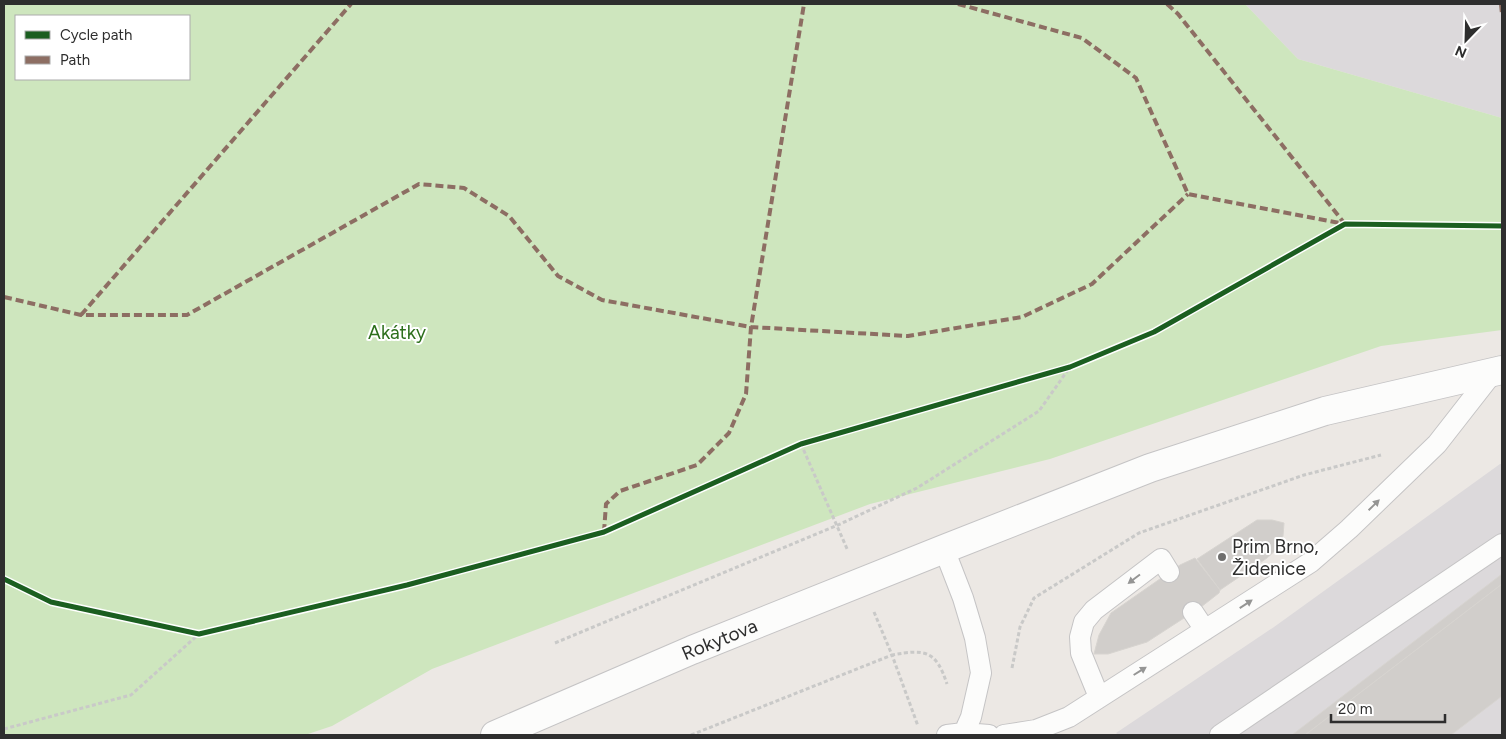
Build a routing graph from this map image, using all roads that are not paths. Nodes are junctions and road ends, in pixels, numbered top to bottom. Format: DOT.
graph roads {
  1 [pos="1498,371"];
  2 [pos="1502,544"];
  3 [pos="944,548"];
  4 [pos="1169,572"];
  5 [pos="1193,612"];
  6 [pos="1205,630"];
  7 [pos="1099,697"];
  8 [pos="495,735"];
  9 [pos="958,735"];
  10 [pos="989,735"];
  11 [pos="1004,735"];
  12 [pos="1220,735"];
  1 -- 3 [label="main road, Rokytova"];
  6 -- 1 [label="lane, one-way"];
  2 -- 12 [label="lane"];
  3 -- 8 [label="main road, Rokytova"];
  3 -- 9 [label="lane"];
  4 -- 7 [label="lane, one-way"];
  5 -- 6 [label="lane"];
  7 -- 6 [label="lane, one-way"];
  7 -- 11 [label="lane"];
  9 -- 10 [label="lane"];
}
